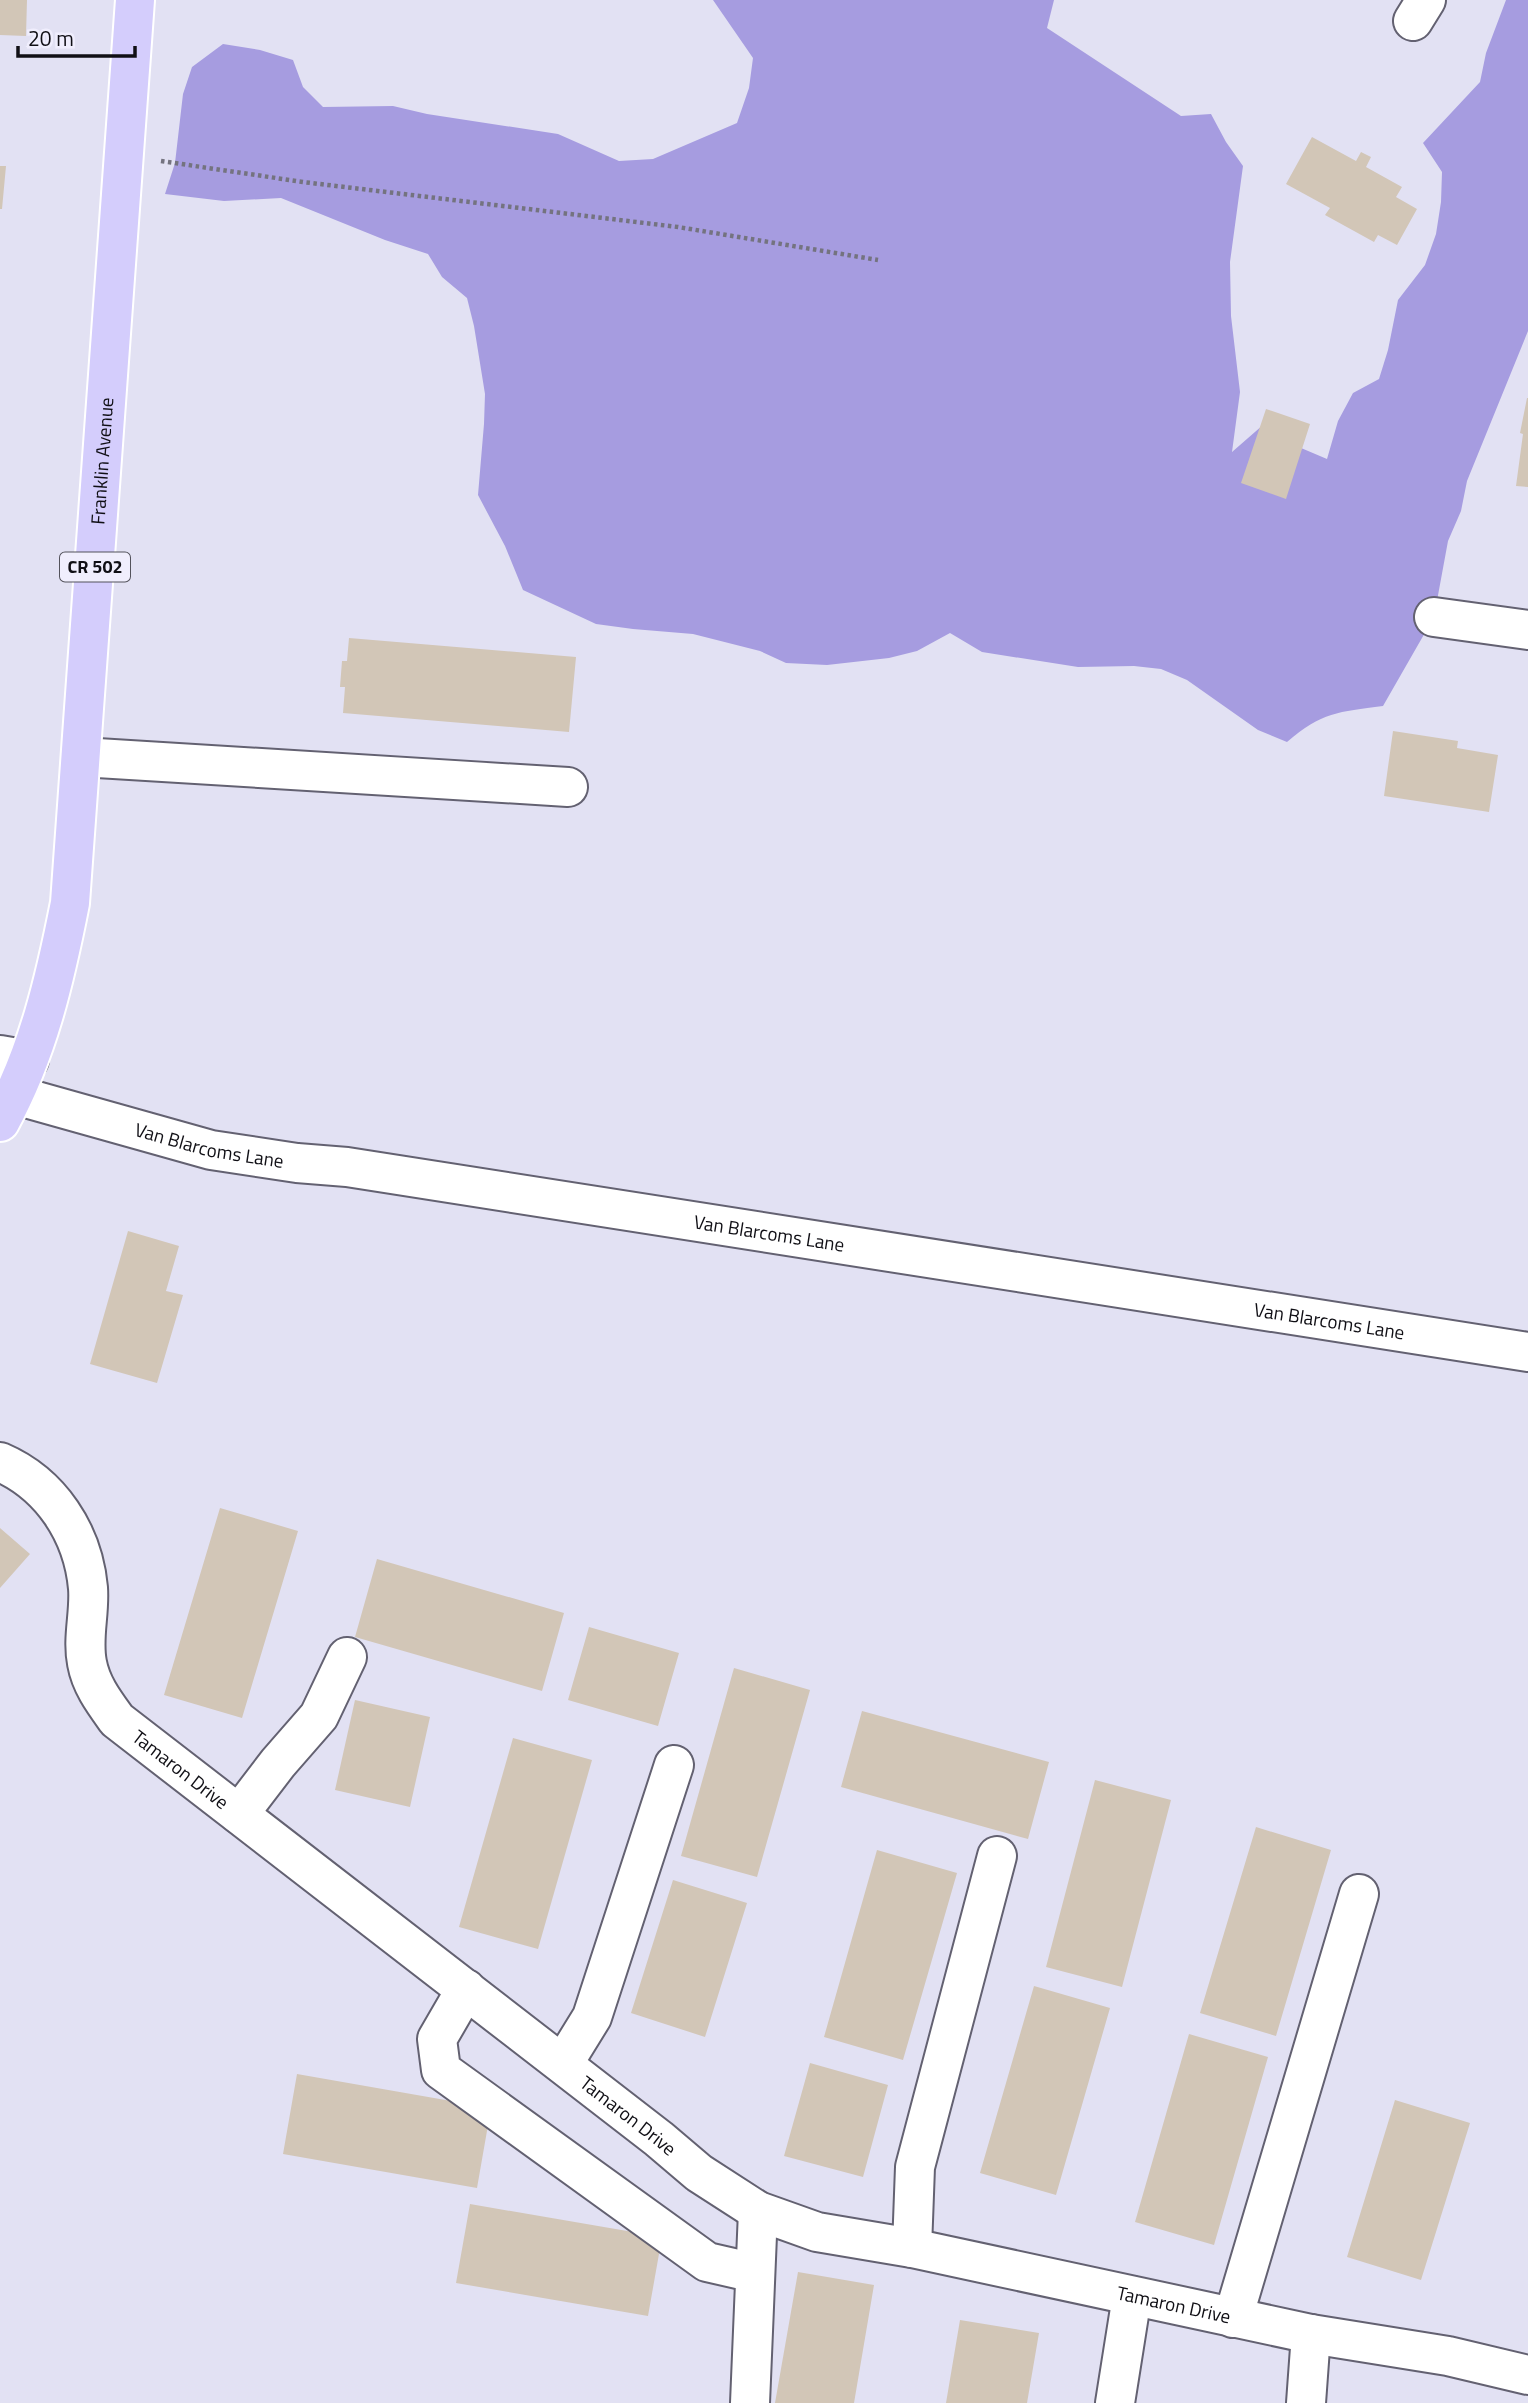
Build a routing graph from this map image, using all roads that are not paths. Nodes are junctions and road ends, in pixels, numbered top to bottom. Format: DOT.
graph roads {
  1 [pos="135,0"];
  2 [pos="1434,617"];
  3 [pos="1528,630"];
  4 [pos="81,757"];
  5 [pos="568,788"];
  6 [pos="15,1057"];
  7 [pos="7,1109"];
  8 [pos="1528,1352"];
  9 [pos="0,1462"];
  10 [pos="347,1657"];
  11 [pos="674,1765"];
  12 [pos="239,1814"];
  13 [pos="997,1856"];
  14 [pos="1359,1894"];
  15 [pos="466,1989"];
  16 [pos="563,2064"];
  17 [pos="758,2211"];
  18 [pos="912,2248"];
  19 [pos="755,2273"];
  20 [pos="1132,2296"];
  21 [pos="1233,2318"];
  22 [pos="1311,2334"];
  23 [pos="1528,2375"];
  24 [pos="750,2403"];
  25 [pos="1115,2403"];
  26 [pos="1306,2403"];
  1 -- 4 [label="main road, Franklin Avenue / CR 502"];
  2 -- 3 [label="street"];
  4 -- 5 [label="street"];
  4 -- 6 [label="main road, Franklin Avenue / CR 502"];
  6 -- 7 [label="main road, Franklin Avenue / CR 502"];
  7 -- 8 [label="street, Van Blarcoms Lane"];
  9 -- 12 [label="street, Tamaron Drive"];
  10 -- 12 [label="street"];
  11 -- 16 [label="street"];
  12 -- 15 [label="street, Tamaron Drive"];
  13 -- 18 [label="street"];
  14 -- 21 [label="street"];
  15 -- 16 [label="street, Tamaron Drive"];
  15 -- 19 [label="street"];
  16 -- 17 [label="street, Tamaron Drive"];
  17 -- 18 [label="street, Tamaron Drive"];
  17 -- 19 [label="street"];
  18 -- 20 [label="street, Tamaron Drive"];
  19 -- 24 [label="street"];
  20 -- 21 [label="street, Tamaron Drive"];
  20 -- 25 [label="street"];
  21 -- 22 [label="street, Tamaron Drive"];
  22 -- 23 [label="street, Tamaron Drive"];
  22 -- 26 [label="street"];
}
